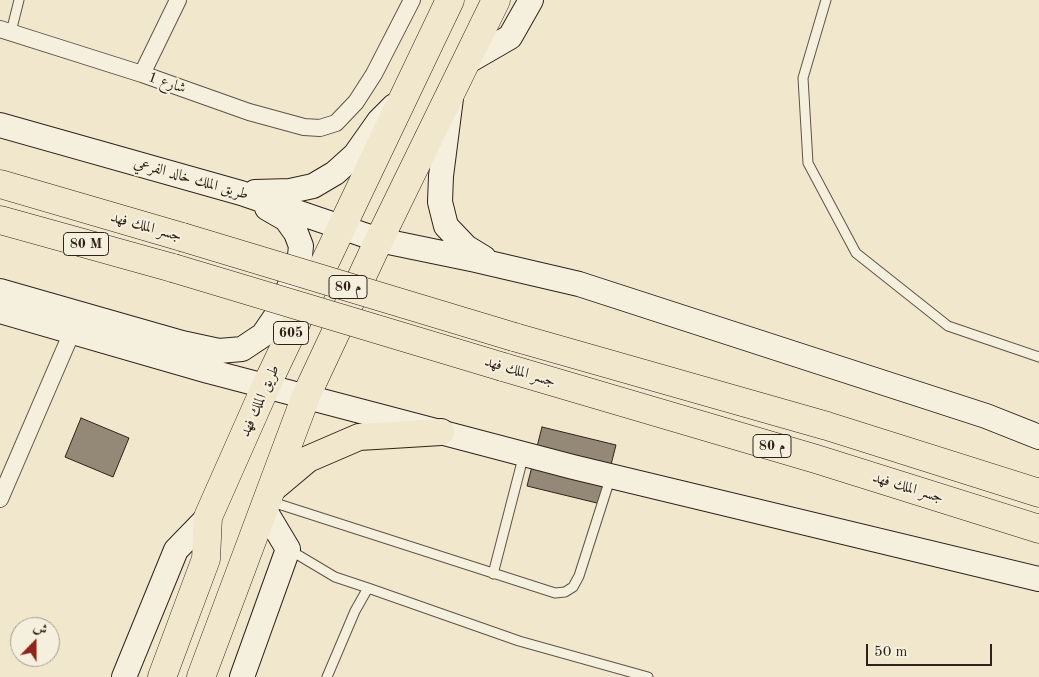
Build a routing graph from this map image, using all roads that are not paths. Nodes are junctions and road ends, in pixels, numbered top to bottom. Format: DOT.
graph roads {
  1 [pos="19,0"];
  2 [pos="178,0"];
  3 [pos="412,0"];
  4 [pos="496,0"];
  5 [pos="531,0"];
  6 [pos="826,0"];
  7 [pos="448,1"];
  8 [pos="6,31"];
  9 [pos="465,63"];
  10 [pos="142,74"];
  11 [pos="452,89"];
  12 [pos="404,95"];
  13 [pos="0,125"];
  14 [pos="0,184"];
  15 [pos="241,193"];
  16 [pos="0,220"];
  17 [pos="342,228"];
  18 [pos="379,240"];
  19 [pos="496,265"];
  20 [pos="173,268"];
  21 [pos="0,292"];
  22 [pos="0,311"];
  23 [pos="72,332"];
  24 [pos="1039,357"];
  25 [pos="266,386"];
  26 [pos="306,396"];
  27 [pos="441,432"];
  28 [pos="1039,437"];
  29 [pos="524,454"];
  30 [pos="611,476"];
  31 [pos="1039,493"];
  32 [pos="0,498"];
  33 [pos="268,500"];
  34 [pos="208,518"];
  35 [pos="1039,529"];
  36 [pos="288,549"];
  37 [pos="492,574"];
  38 [pos="1039,579"];
  39 [pos="368,588"];
  40 [pos="124,677"];
  41 [pos="162,677"];
  42 [pos="202,677"];
  43 [pos="242,677"];
  44 [pos="327,677"];
  45 [pos="648,677"];
  1 -- 8 [label="lane"];
  2 -- 10 [label="street"];
  3 -- 10 [label="street, شارع 1"];
  4 -- 9 [label="highway, 605"];
  5 -- 9 [label="main road"];
  6 -- 24 [label="lane"];
  7 -- 12 [label="highway, طريق الملك فهد / 605"];
  8 -- 10 [label="street, شارع 1"];
  9 -- 11 [label="highway, 605"];
  11 -- 18 [label="highway, 605"];
  11 -- 19 [label="main road"];
  12 -- 15 [label="main road"];
  12 -- 17 [label="highway, طريق الملك فهد / 605"];
  13 -- 15 [label="main road, طريق الملك خالد الفرعي"];
  14 -- 31 [label="highway, جسر الملك فهد / م 80, bridge"];
  15 -- 17 [label="main road, طريق الملك خالد الفرعي"];
  15 -- 21 [label="main road"];
  16 -- 20 [label="highway, جسر الملك فهد / 80 M"];
  17 -- 18 [label="main road, طريق الملك خالد الفرعي"];
  17 -- 25 [label="highway, طريق الملك فهد / 605"];
  18 -- 19 [label="main road, طريق الملك خالد الفرعي"];
  18 -- 26 [label="highway, 605"];
  19 -- 28 [label="main road, طريق الملك خالد الفرعي"];
  20 -- 35 [label="highway, جسر الملك فهد / م 80, bridge"];
  22 -- 23 [label="main road"];
  23 -- 25 [label="main road"];
  23 -- 32 [label="street"];
  25 -- 26 [label="main road"];
  25 -- 34 [label="highway, طريق الملك فهد / 605"];
  26 -- 27 [label="main road"];
  26 -- 33 [label="highway, 605"];
  27 -- 29 [label="main road"];
  27 -- 33 [label="main road"];
  29 -- 30 [label="main road"];
  29 -- 37 [label="lane"];
  30 -- 37 [label="lane"];
  30 -- 38 [label="main road"];
  33 -- 36 [label="main road"];
  33 -- 37 [label="lane"];
  33 -- 42 [label="highway, 605"];
  34 -- 40 [label="main road"];
  34 -- 41 [label="highway, طريق الملك فهد / 605"];
  36 -- 39 [label="lane"];
  36 -- 43 [label="main road"];
  39 -- 44 [label="lane"];
  39 -- 45 [label="lane"];
}
